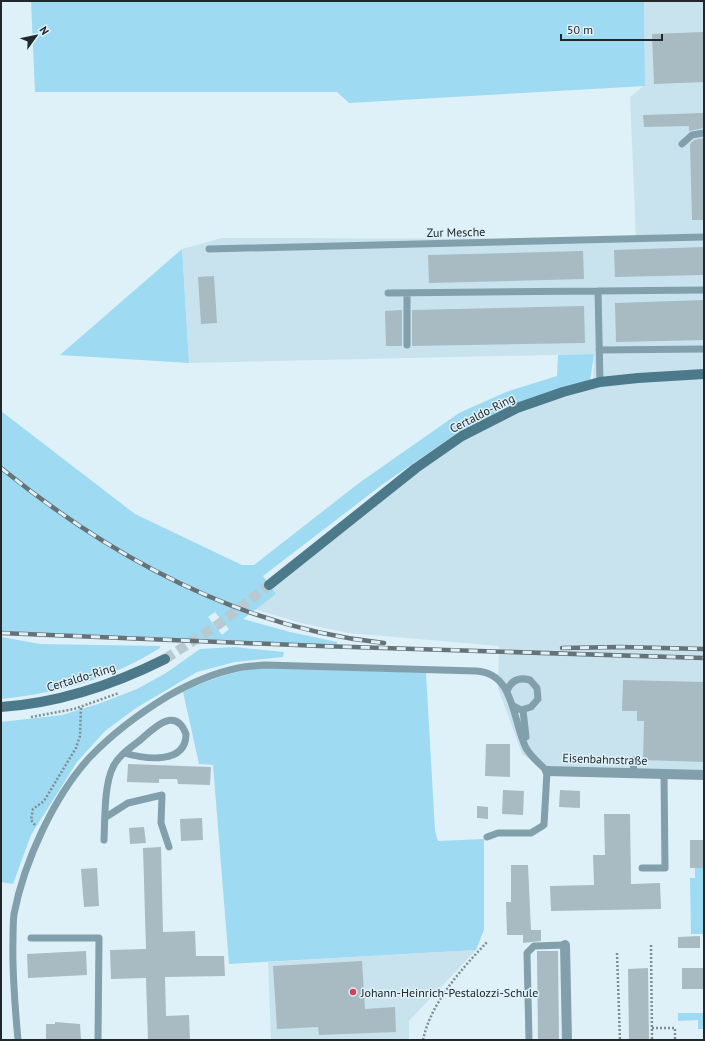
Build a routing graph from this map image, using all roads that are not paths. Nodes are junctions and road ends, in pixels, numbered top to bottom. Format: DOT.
graph roads {
  1 [pos="704,133"];
  2 [pos="682,144"];
  3 [pos="704,237"];
  4 [pos="209,249"];
  5 [pos="704,290"];
  6 [pos="598,291"];
  7 [pos="388,293"];
  8 [pos="407,293"];
  9 [pos="407,345"];
  10 [pos="704,349"];
  11 [pos="599,350"];
  12 [pos="704,374"];
  13 [pos="600,382"];
  14 [pos="269,585"];
  15 [pos="165,659"];
  16 [pos="507,691"];
  17 [pos="512,705"];
  18 [pos="1,707"];
  19 [pos="523,710"];
  20 [pos="526,748"];
  21 [pos="124,753"];
  22 [pos="634,760"];
  23 [pos="547,771"];
  24 [pos="633,774"];
  25 [pos="664,774"];
  26 [pos="704,775"];
  27 [pos="106,818"];
  28 [pos="487,837"];
  29 [pos="104,840"];
  30 [pos="169,847"];
  31 [pos="642,868"];
  32 [pos="31,938"];
  33 [pos="566,945"];
  34 [pos="18,1040"];
  35 [pos="98,1040"];
  36 [pos="529,1040"];
  37 [pos="567,1040"];
  1 -- 2 [label="lane"];
  3 -- 4 [label="lane, Zur Mesche"];
  5 -- 6 [label="lane"];
  6 -- 8 [label="lane"];
  6 -- 11 [label="lane"];
  7 -- 8 [label="lane"];
  8 -- 9 [label="lane"];
  10 -- 11 [label="lane"];
  11 -- 13 [label="lane"];
  12 -- 13 [label="main road, Certaldo-Ring"];
  13 -- 14 [label="main road, Certaldo-Ring"];
  15 -- 18 [label="main road, Certaldo-Ring"];
  16 -- 17 [label="lane"];
  16 -- 19 [label="lane"];
  16 -- 34 [label="lane"];
  17 -- 19 [label="lane"];
  17 -- 20 [label="lane"];
  19 -- 20 [label="lane"];
  20 -- 23 [label="lane"];
  21 -- 21 [label="lane"];
  21 -- 27 [label="lane"];
  22 -- 24 [label="lane"];
  23 -- 24 [label="street, Eisenbahnstraße"];
  23 -- 28 [label="lane, Eisenbahnstraße"];
  24 -- 25 [label="street, Eisenbahnstraße"];
  25 -- 26 [label="street, Eisenbahnstraße"];
  25 -- 31 [label="lane"];
  27 -- 29 [label="lane"];
  27 -- 30 [label="lane"];
  32 -- 35 [label="lane"];
  33 -- 36 [label="lane"];
  33 -- 37 [label="street"];
}
